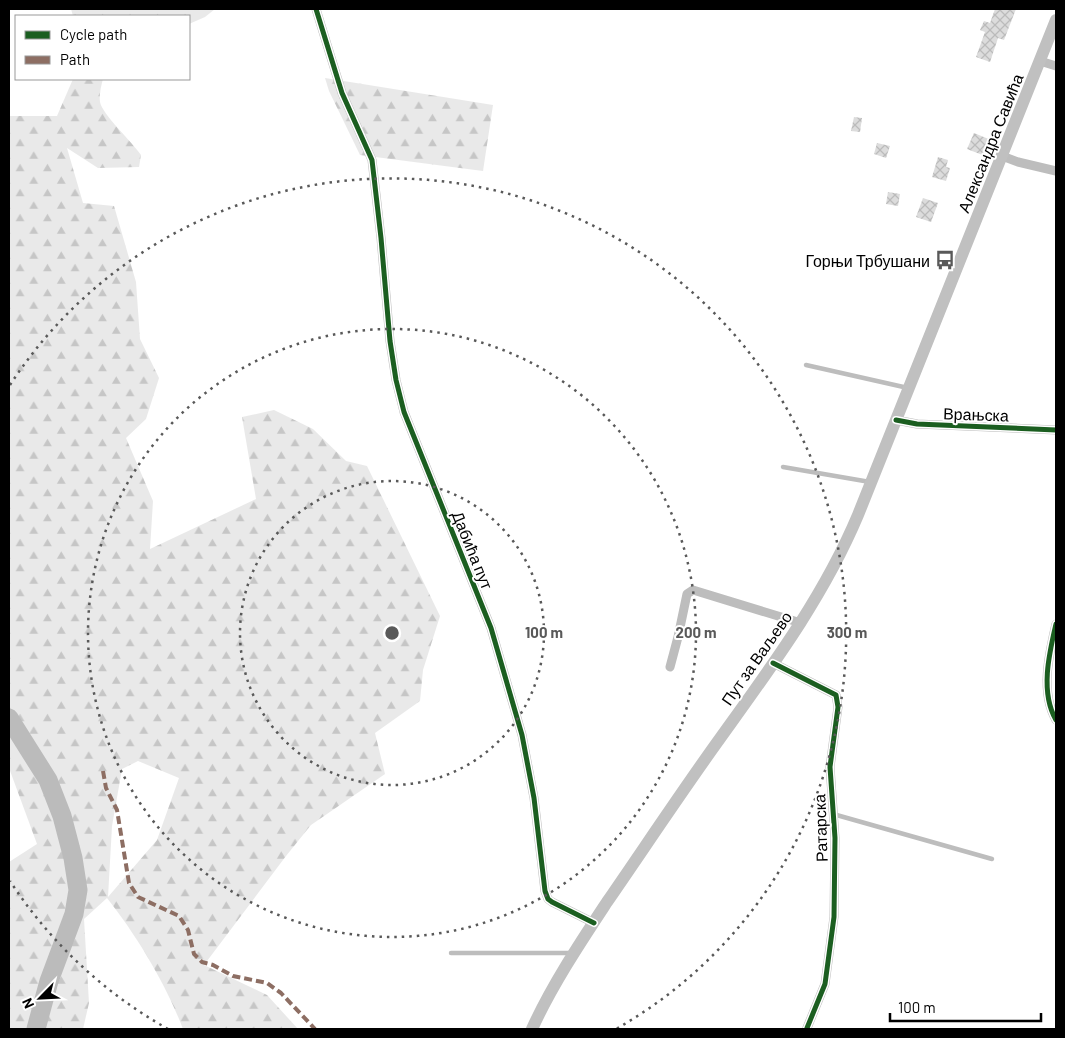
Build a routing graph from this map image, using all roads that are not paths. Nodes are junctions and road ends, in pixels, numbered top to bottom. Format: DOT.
graph roads {
  1 [pos="316,9"];
  2 [pos="1056,20"];
  3 [pos="1040,61"];
  4 [pos="1056,66"];
  5 [pos="1002,156"];
  6 [pos="1056,170"];
  7 [pos="954,277"];
  8 [pos="806,365"];
  9 [pos="909,388"];
  10 [pos="896,420"];
  11 [pos="1056,430"];
  12 [pos="783,468"];
  13 [pos="871,482"];
  14 [pos="801,623"];
  15 [pos="1056,624"];
  16 [pos="1053,650"];
  17 [pos="773,663"];
  18 [pos="670,667"];
  19 [pos="1056,720"];
  20 [pos="833,814"];
  21 [pos="992,859"];
  22 [pos="594,923"];
  23 [pos="451,952"];
  24 [pos="574,953"];
  25 [pos="807,1028"];
  26 [pos="532,1029"];
  1 -- 22 [label="street, Дабића пут"];
  2 -- 3 [label="main road, Александра Савића"];
  3 -- 4 [label="street"];
  3 -- 5 [label="main road, Александра Савића"];
  5 -- 6 [label="street"];
  5 -- 7 [label="main road, Александра Савића"];
  7 -- 9 [label="main road, Пут за Ваљево"];
  8 -- 9 [label="lane"];
  9 -- 10 [label="main road, Пут за Ваљево"];
  10 -- 11 [label="street, Врањска"];
  10 -- 13 [label="main road, Пут за Ваљево"];
  12 -- 13 [label="lane"];
  13 -- 14 [label="main road, Пут за Ваљево"];
  14 -- 17 [label="main road, Пут за Ваљево"];
  14 -- 18 [label="street"];
  15 -- 16 [label="street"];
  16 -- 19 [label="street"];
  17 -- 20 [label="street, Ратарска"];
  17 -- 22 [label="main road, Пут за Ваљево"];
  20 -- 21 [label="lane, Ратарска"];
  20 -- 25 [label="street, Ратарска"];
  22 -- 24 [label="main road, Пут за Ваљево"];
  23 -- 24 [label="lane"];
  24 -- 26 [label="main road, Пут за Ваљево"];
}
